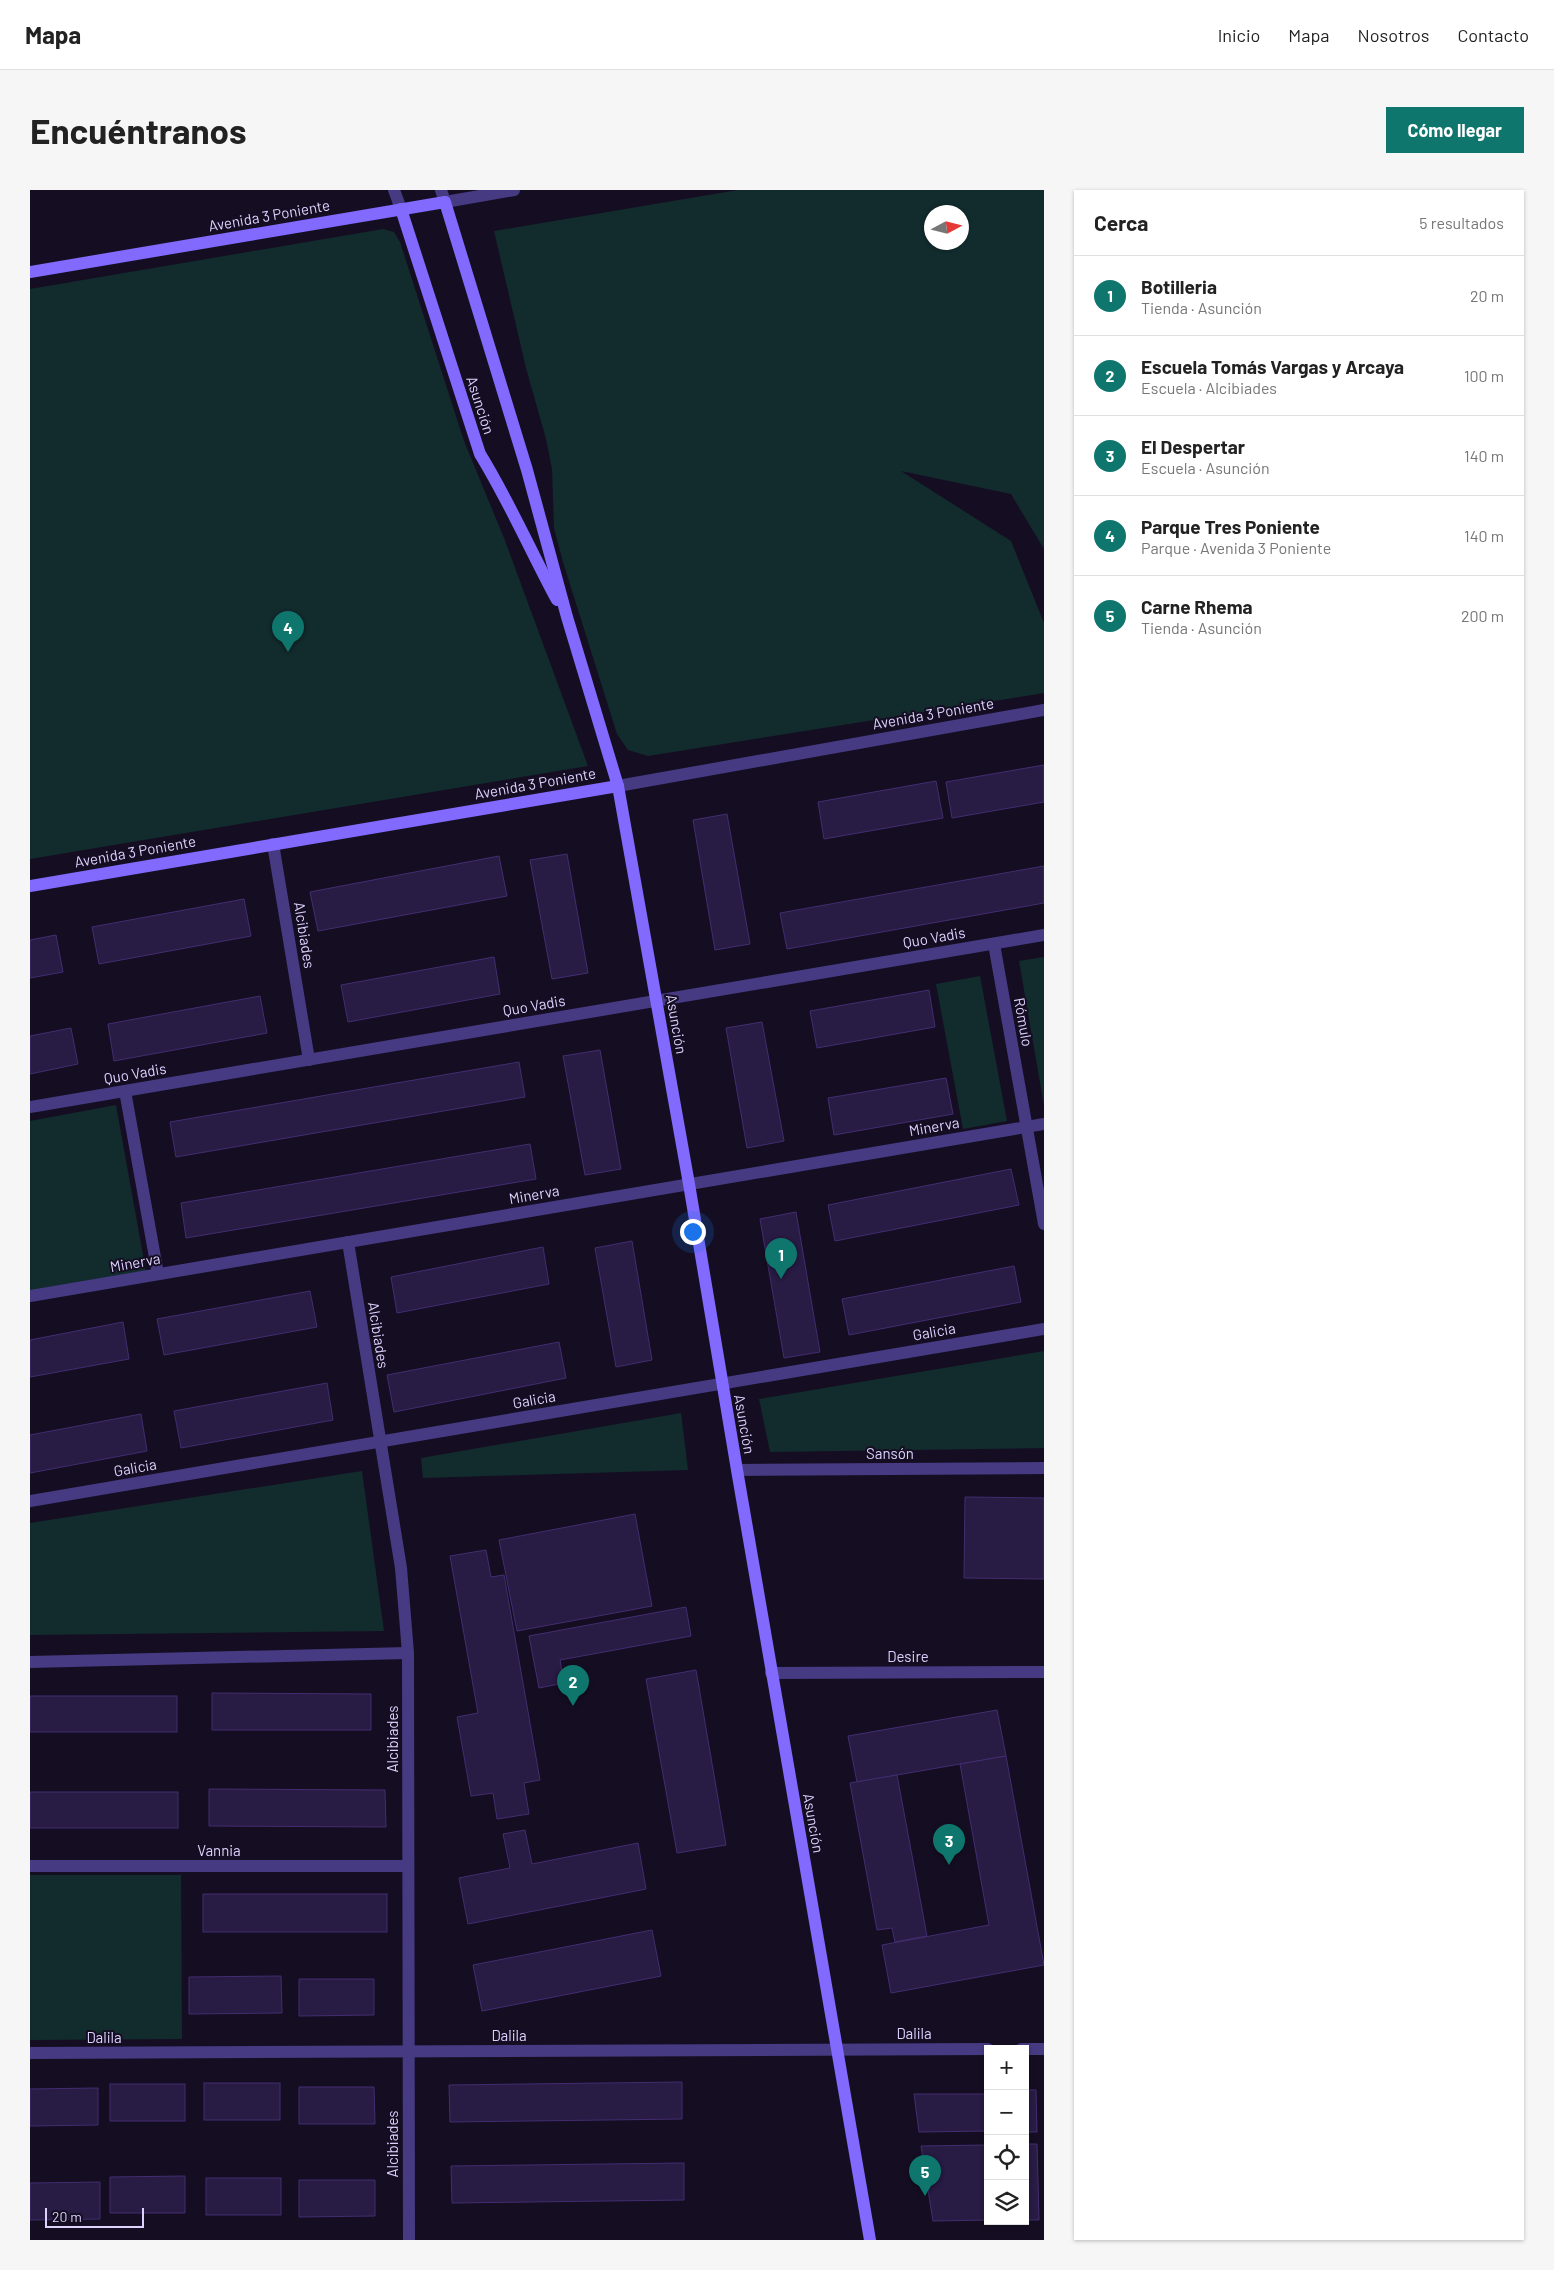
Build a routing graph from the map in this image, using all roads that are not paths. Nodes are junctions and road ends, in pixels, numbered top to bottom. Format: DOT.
graph roads {
  1 [pos="394,190"];
  2 [pos="514,190"];
  3 [pos="443,196"];
  4 [pos="401,209"];
  5 [pos="30,272"];
  6 [pos="567,618"];
  7 [pos="1044,710"];
  8 [pos="618,786"];
  9 [pos="273,844"];
  10 [pos="30,886"];
  11 [pos="1044,935"];
  12 [pos="994,944"];
  13 [pos="656,1001"];
  14 [pos="309,1060"];
  15 [pos="125,1091"];
  16 [pos="30,1108"];
  17 [pos="1044,1124"];
  18 [pos="1026,1127"];
  19 [pos="689,1184"];
  20 [pos="1044,1224"];
  21 [pos="348,1242"];
  22 [pos="158,1274"];
  23 [pos="30,1296"];
  24 [pos="1044,1329"];
  25 [pos="722,1384"];
  26 [pos="379,1442"];
  27 [pos="1044,1468"];
  28 [pos="737,1470"];
  29 [pos="30,1501"];
  30 [pos="408,1653"];
  31 [pos="30,1662"];
  32 [pos="1044,1672"];
  33 [pos="772,1673"];
  34 [pos="30,1866"];
  35 [pos="408,1866"];
  36 [pos="984,2049"];
  37 [pos="1029,2049"];
  38 [pos="1044,2049"];
  39 [pos="837,2050"];
  40 [pos="408,2052"];
  41 [pos="30,2053"];
  42 [pos="409,2240"];
  43 [pos="870,2240"];
  1 -- 4 [label="street, Asunción"];
  2 -- 3 [label="street, Avenida 3 Poniente"];
  3 -- 4 [label="street, Avenida 3 Poniente"];
  3 -- 6 [label="street, Asunción"];
  4 -- 5 [label="street, Avenida 3 Poniente"];
  4 -- 6 [label="street, Asunción"];
  6 -- 8 [label="street, Asunción"];
  7 -- 8 [label="street, Avenida 3 Poniente"];
  8 -- 9 [label="street, Avenida 3 Poniente"];
  8 -- 13 [label="street, Asunción"];
  9 -- 10 [label="street, Avenida 3 Poniente"];
  9 -- 14 [label="street, Alcibiades"];
  11 -- 12 [label="street, Quo Vadis"];
  12 -- 13 [label="street, Quo Vadis"];
  12 -- 18 [label="street, Rómulo"];
  13 -- 14 [label="street, Quo Vadis"];
  13 -- 19 [label="street, Asunción"];
  14 -- 15 [label="street, Quo Vadis"];
  15 -- 16 [label="street, Quo Vadis"];
  15 -- 22 [label="street"];
  17 -- 18 [label="street, Minerva"];
  18 -- 19 [label="street, Minerva"];
  18 -- 20 [label="street, Rómulo"];
  19 -- 21 [label="street, Minerva"];
  19 -- 25 [label="street, Asunción"];
  21 -- 22 [label="street, Minerva"];
  21 -- 26 [label="street, Alcibiades"];
  22 -- 23 [label="street, Minerva"];
  24 -- 25 [label="street, Galicia"];
  25 -- 26 [label="street, Galicia"];
  25 -- 28 [label="street, Asunción"];
  26 -- 29 [label="street, Galicia"];
  26 -- 30 [label="street, Alcibiades"];
  27 -- 28 [label="street, Sansón"];
  28 -- 33 [label="street, Asunción"];
  30 -- 31 [label="street"];
  30 -- 35 [label="street, Alcibiades"];
  32 -- 33 [label="street, Desire"];
  33 -- 39 [label="street, Asunción"];
  34 -- 35 [label="street, Vannia"];
  35 -- 40 [label="street, Alcibiades"];
  36 -- 39 [label="street, Dalila"];
  37 -- 38 [label="street"];
  39 -- 40 [label="street, Dalila"];
  39 -- 43 [label="street, Asunción"];
  40 -- 41 [label="street, Dalila"];
  40 -- 42 [label="street, Alcibiades"];
}
